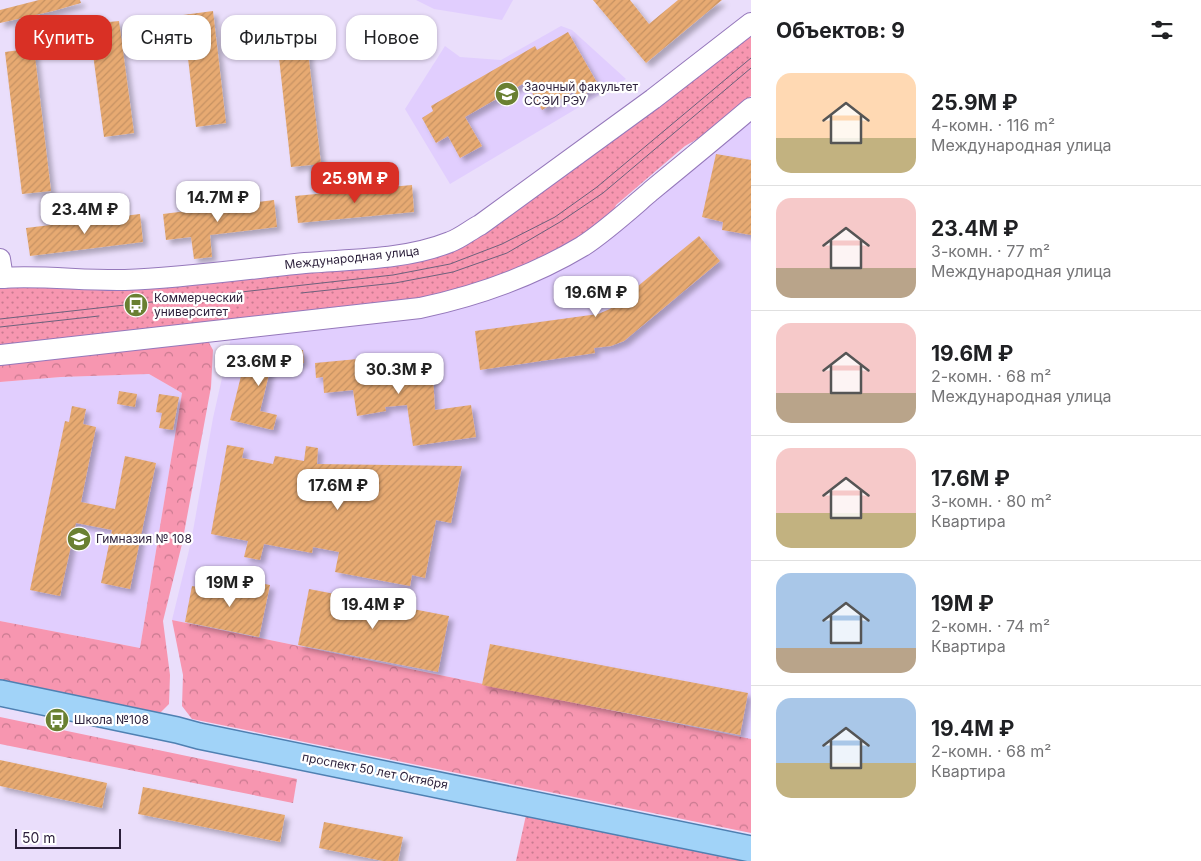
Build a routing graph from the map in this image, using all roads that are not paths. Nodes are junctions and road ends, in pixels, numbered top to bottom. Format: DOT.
graph roads {
  1 [pos="751,23"];
  2 [pos="751,108"];
  3 [pos="1,271"];
  4 [pos="0,354"];
  5 [pos="0,693"];
  6 [pos="751,849"];
  1 -- 3 [label="street, Международная улица"];
  2 -- 4 [label="street"];
  5 -- 6 [label="main road, проспект 50 лет Октября"];
}
